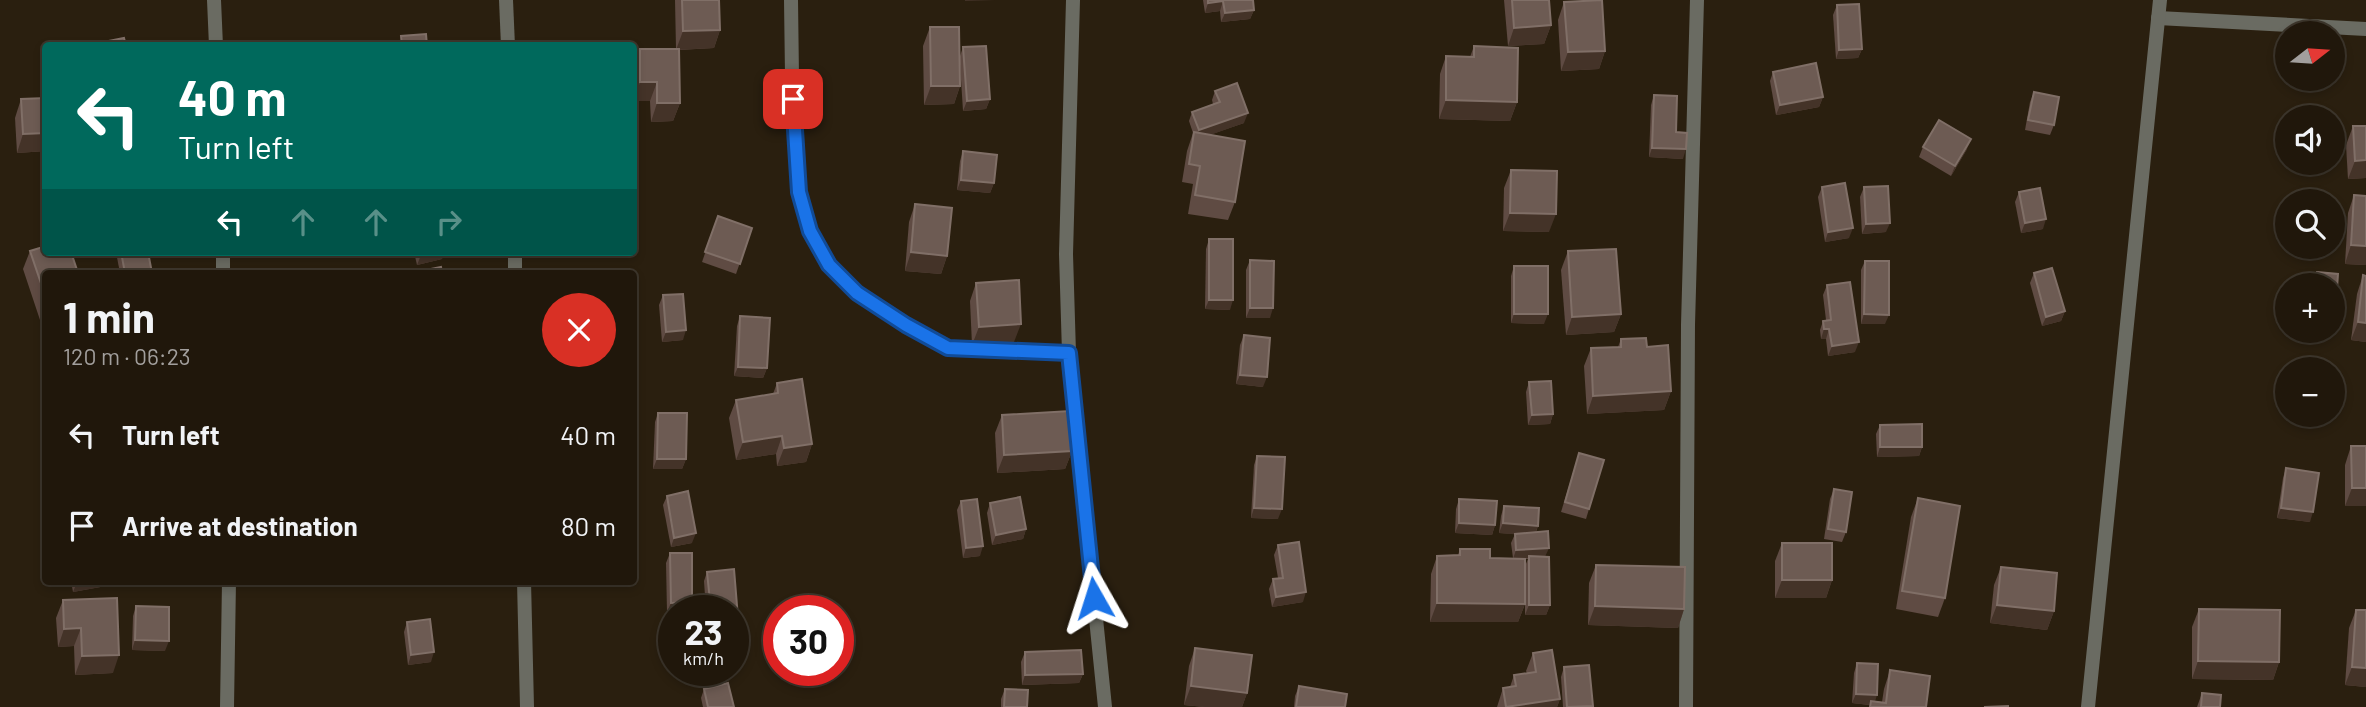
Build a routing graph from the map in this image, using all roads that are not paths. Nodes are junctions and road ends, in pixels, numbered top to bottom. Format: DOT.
graph roads {
  1 [pos="214,0"];
  2 [pos="506,0"];
  3 [pos="791,0"];
  4 [pos="1073,0"];
  5 [pos="1697,0"];
  6 [pos="2160,0"];
  7 [pos="2158,18"];
  8 [pos="2366,29"];
  9 [pos="216,42"];
  10 [pos="508,42"];
  11 [pos="1069,353"];
  12 [pos="229,585"];
  13 [pos="524,585"];
  14 [pos="227,707"];
  15 [pos="527,707"];
  16 [pos="1105,707"];
  17 [pos="1686,707"];
  18 [pos="2088,707"];
  1 -- 9 [label="street"];
  2 -- 10 [label="street"];
  3 -- 11 [label="street"];
  4 -- 11 [label="street"];
  5 -- 17 [label="street"];
  6 -- 7 [label="street"];
  7 -- 8 [label="street"];
  7 -- 18 [label="street"];
  11 -- 16 [label="street"];
  12 -- 14 [label="street"];
  13 -- 15 [label="street"];
}
